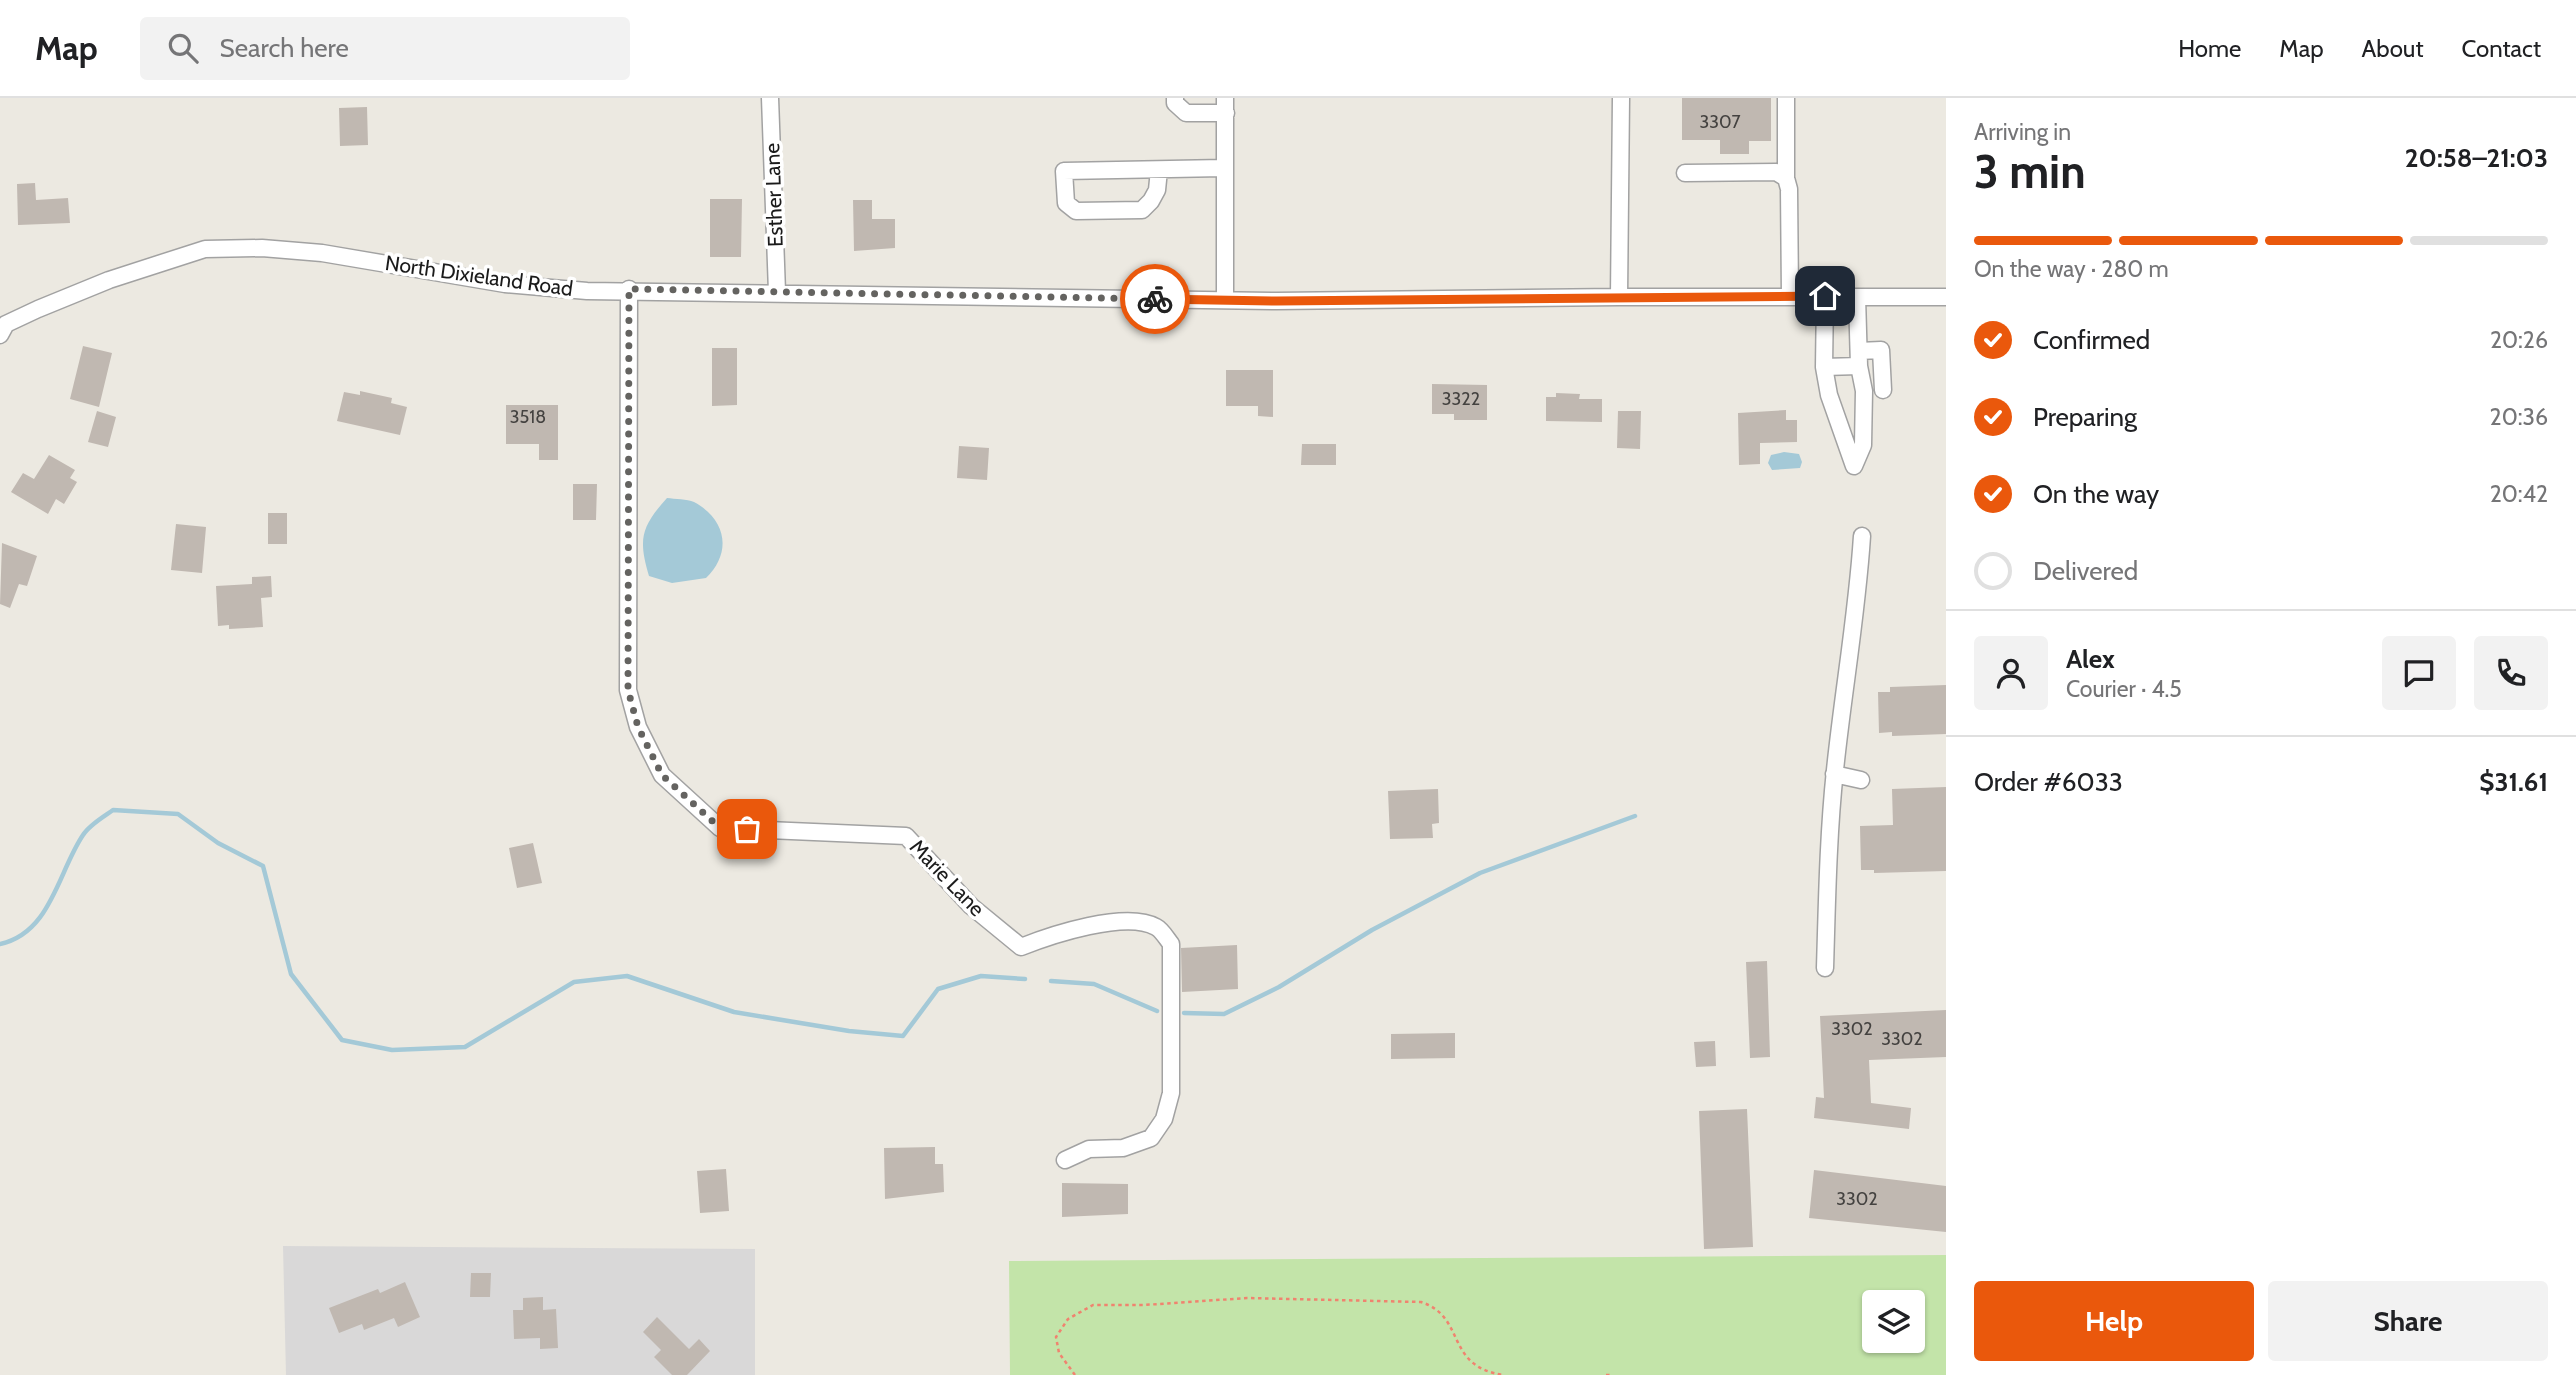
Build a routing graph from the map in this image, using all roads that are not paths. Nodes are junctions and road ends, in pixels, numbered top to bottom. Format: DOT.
graph roads {
  1 [pos="770,98"];
  2 [pos="1175,98"];
  3 [pos="1621,98"];
  4 [pos="1786,98"];
  5 [pos="1226,105"];
  6 [pos="1223,168"];
  7 [pos="1159,170"];
  8 [pos="1685,173"];
  9 [pos="1786,178"];
  10 [pos="629,289"];
  11 [pos="777,292"];
  12 [pos="1619,296"];
  13 [pos="1790,296"];
  14 [pos="1825,296"];
  15 [pos="1857,297"];
  16 [pos="1946,297"];
  17 [pos="1225,300"];
  18 [pos="2,326"];
  19 [pos="1859,359"];
  20 [pos="1824,367"];
  21 [pos="1883,390"];
  22 [pos="1862,536"];
  23 [pos="1834,774"];
  24 [pos="1861,780"];
  25 [pos="1825,968"];
  26 [pos="1065,1160"];
  1 -- 11 [label="street, Esther Lane"];
  2 -- 5 [label="street"];
  3 -- 12 [label="street"];
  4 -- 9 [label="street"];
  5 -- 6 [label="street"];
  6 -- 7 [label="street"];
  6 -- 17 [label="street"];
  7 -- 7 [label="street"];
  8 -- 9 [label="street"];
  9 -- 13 [label="street"];
  10 -- 11 [label="street, North Dixieland Road"];
  10 -- 18 [label="street, North Dixieland Road"];
  10 -- 26 [label="street, Marie Lane"];
  11 -- 17 [label="street, North Dixieland Road"];
  12 -- 13 [label="street, North Dixieland Road"];
  12 -- 17 [label="street, North Dixieland Road"];
  13 -- 14 [label="street, North Dixieland Road"];
  14 -- 15 [label="street, North Dixieland Road"];
  14 -- 20 [label="street"];
  15 -- 16 [label="street, North Dixieland Road"];
  15 -- 19 [label="street"];
  19 -- 20 [label="street"];
  19 -- 20 [label="street"];
  19 -- 21 [label="street"];
  22 -- 23 [label="street"];
  23 -- 24 [label="street"];
  23 -- 25 [label="street"];
}
